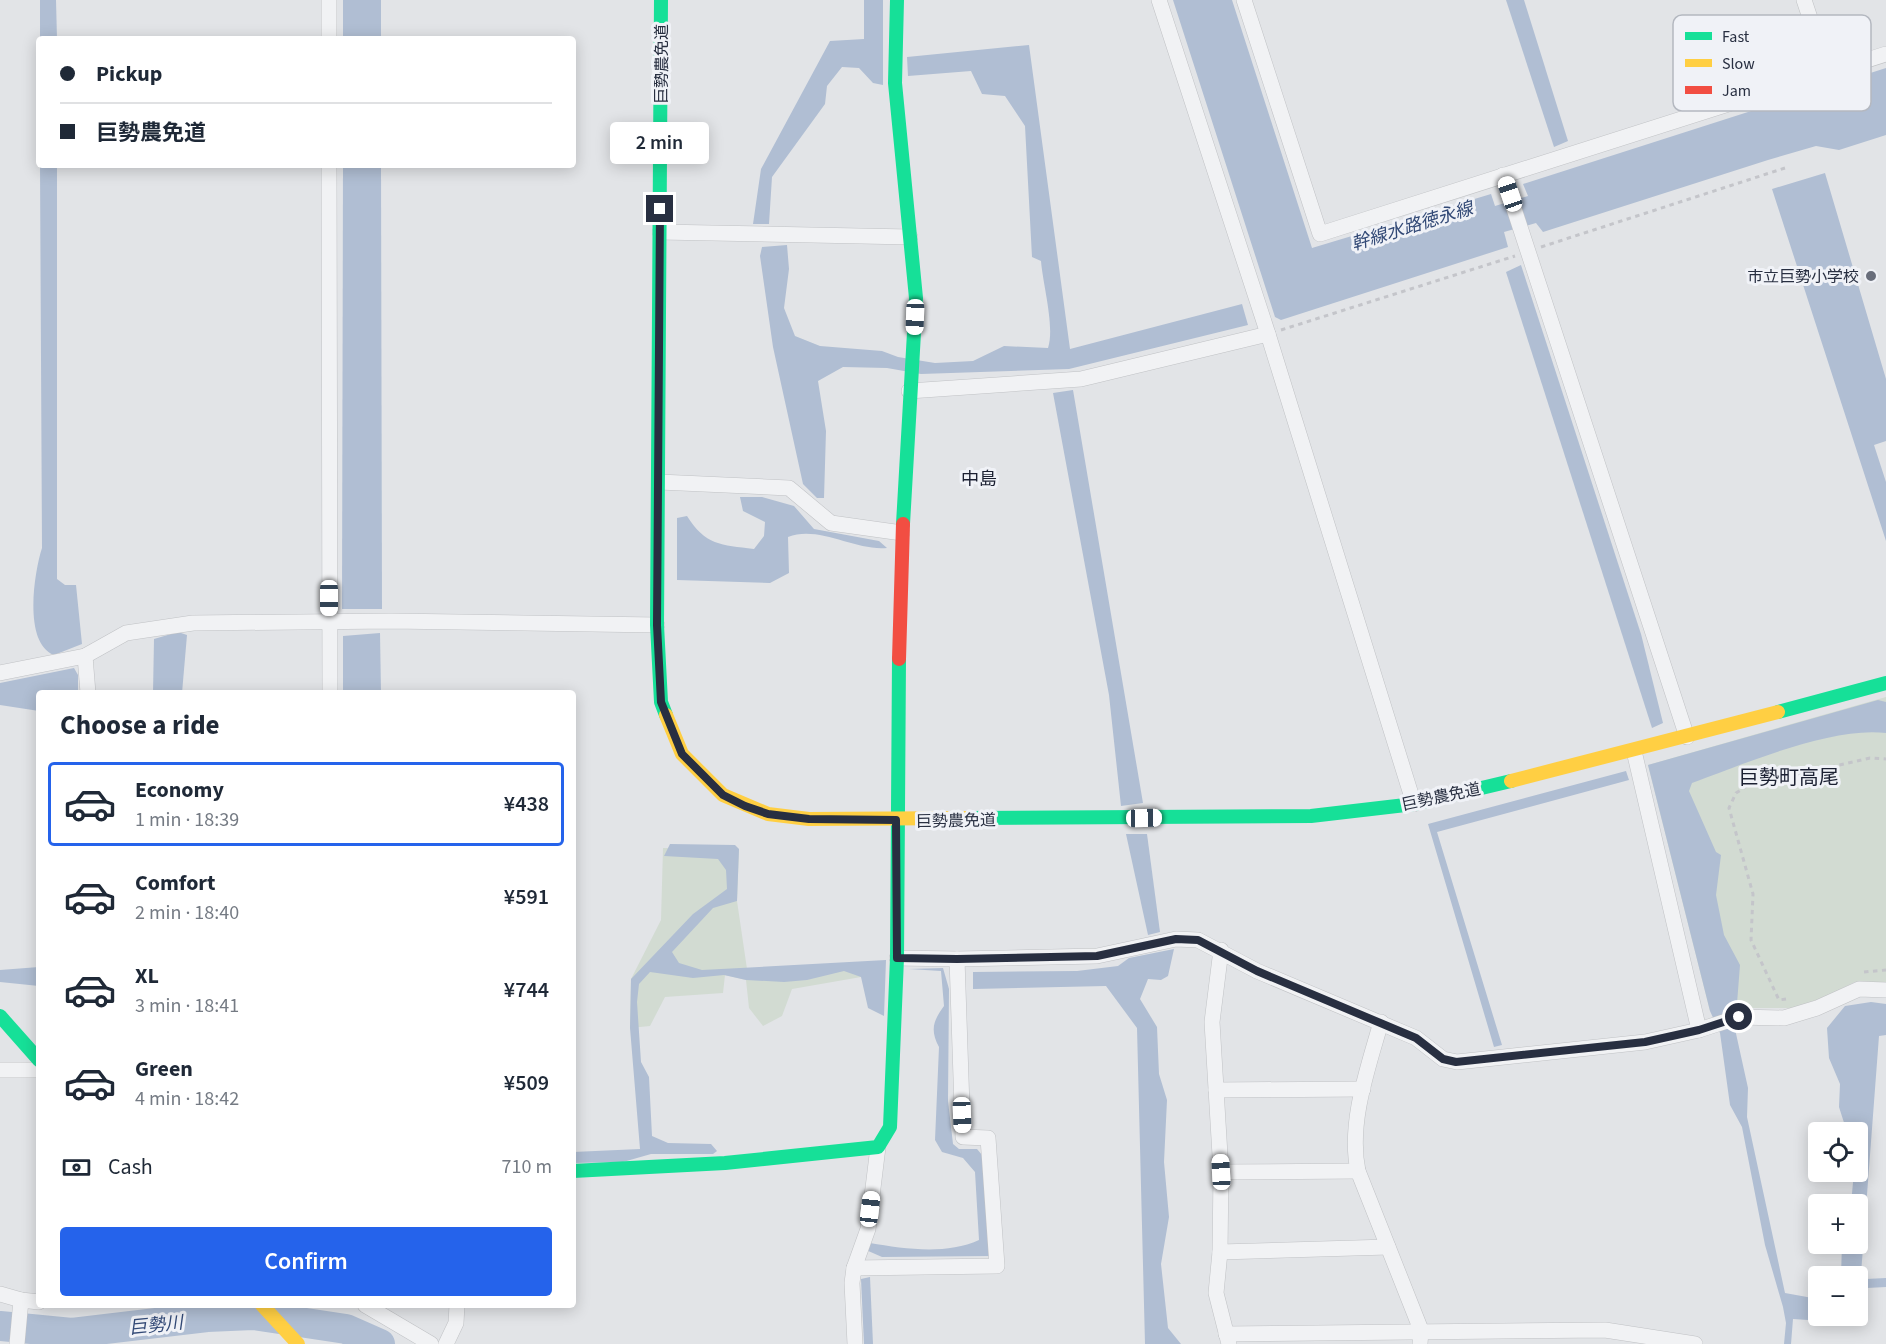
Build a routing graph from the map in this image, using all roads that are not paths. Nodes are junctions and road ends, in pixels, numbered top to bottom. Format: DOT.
graph roads {
  1 [pos="329,0"];
  2 [pos="662,0"];
  3 [pos="897,0"];
  4 [pos="1159,0"];
  5 [pos="1244,0"];
  6 [pos="1804,0"];
  7 [pos="1809,15"];
  8 [pos="329,36"];
  9 [pos="1886,54"];
  10 [pos="1871,59"];
  11 [pos="1705,111"];
  12 [pos="329,168"];
  13 [pos="1503,175"];
  14 [pos="660,232"];
  15 [pos="910,237"];
  16 [pos="1268,334"];
  17 [pos="910,385"];
  18 [pos="659,482"];
  19 [pos="902,533"];
  20 [pos="329,621"];
  21 [pos="657,625"];
  22 [pos="85,656"];
  23 [pos="0,673"];
  24 [pos="1886,683"];
  25 [pos="88,690"];
  26 [pos="330,690"];
  27 [pos="1687,737"];
  28 [pos="1634,752"];
  29 [pos="1414,804"];
  30 [pos="896,820"];
  31 [pos="1221,950"];
  32 [pos="897,958"];
  33 [pos="957,959"];
  34 [pos="1886,990"];
  35 [pos="0,1016"];
  36 [pos="1381,1022"];
  37 [pos="1706,1027"];
  38 [pos="36,1057"];
  39 [pos="0,1070"];
  40 [pos="36,1070"];
  41 [pos="1363,1089"];
  42 [pos="1216,1090"];
  43 [pos="878,1147"];
  44 [pos="576,1171"];
  45 [pos="1358,1171"];
  46 [pos="1221,1172"];
  47 [pos="1388,1247"];
  48 [pos="1220,1252"];
  49 [pos="854,1268"];
  50 [pos="0,1294"];
  51 [pos="21,1300"];
  52 [pos="36,1302"];
  53 [pos="265,1308"];
  54 [pos="370,1308"];
  55 [pos="457,1308"];
  56 [pos="1421,1337"];
  57 [pos="1228,1339"];
  58 [pos="16,1344"];
  59 [pos="298,1344"];
  60 [pos="431,1344"];
  61 [pos="446,1344"];
  62 [pos="855,1344"];
  63 [pos="1695,1344"];
  1 -- 8 [label="street"];
  2 -- 14 [label="street, 巨勢農免道"];
  3 -- 15 [label="street"];
  4 -- 16 [label="street"];
  5 -- 13 [label="street"];
  6 -- 7 [label="street"];
  9 -- 10 [label="street"];
  11 -- 13 [label="street"];
  12 -- 20 [label="street"];
  13 -- 27 [label="street"];
  14 -- 15 [label="street"];
  14 -- 18 [label="street, 巨勢農免道"];
  15 -- 17 [label="street"];
  16 -- 17 [label="street"];
  16 -- 29 [label="street"];
  17 -- 19 [label="street"];
  18 -- 19 [label="street"];
  18 -- 21 [label="street, 巨勢農免道"];
  19 -- 30 [label="street"];
  20 -- 21 [label="street"];
  20 -- 22 [label="street"];
  20 -- 26 [label="street"];
  21 -- 30 [label="street, 巨勢農免道"];
  22 -- 23 [label="street"];
  22 -- 25 [label="street"];
  24 -- 27 [label="street, 巨勢農免道"];
  27 -- 28 [label="street, 巨勢農免道"];
  28 -- 29 [label="street, 巨勢農免道"];
  28 -- 37 [label="street"];
  29 -- 30 [label="street, 巨勢農免道"];
  30 -- 32 [label="street"];
  31 -- 33 [label="street"];
  31 -- 36 [label="street"];
  31 -- 42 [label="street"];
  32 -- 33 [label="street"];
  32 -- 43 [label="street"];
  33 -- 49 [label="street"];
  34 -- 37 [label="street"];
  35 -- 38 [label="street"];
  36 -- 37 [label="street"];
  36 -- 41 [label="street"];
  39 -- 40 [label="street"];
  41 -- 42 [label="street"];
  41 -- 45 [label="street"];
  42 -- 46 [label="street"];
  43 -- 44 [label="street"];
  43 -- 49 [label="street"];
  45 -- 46 [label="street"];
  45 -- 47 [label="street"];
  46 -- 48 [label="street"];
  47 -- 48 [label="street"];
  47 -- 56 [label="street"];
  48 -- 57 [label="street"];
  49 -- 62 [label="street"];
  50 -- 51 [label="street"];
  51 -- 52 [label="street"];
  51 -- 58 [label="street"];
  53 -- 59 [label="street"];
  54 -- 60 [label="street"];
  55 -- 61 [label="street"];
  56 -- 57 [label="street"];
  56 -- 63 [label="street"];
}
